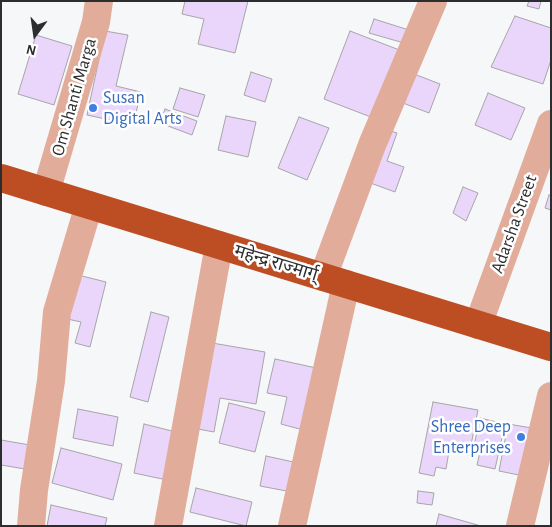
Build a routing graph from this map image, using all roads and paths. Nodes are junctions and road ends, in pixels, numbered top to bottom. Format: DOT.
graph roads {
  1 [pos="99,1"];
  2 [pos="433,1"];
  3 [pos="551,124"];
  4 [pos="1,178"];
  5 [pos="46,192"];
  6 [pos="89,206"];
  7 [pos="219,245"];
  8 [pos="334,280"];
  9 [pos="478,324"];
  10 [pos="551,347"];
  11 [pos="551,396"];
  12 [pos="31,526"];
  13 [pos="168,526"];
  14 [pos="292,526"];
  15 [pos="520,526"];
  1 -- 5 [label="street, Om Shanti Marga"];
  2 -- 8 [label="street"];
  3 -- 9 [label="street, Adarsha Street"];
  4 -- 5 [label="highway, महेन्द्र राज्मार्ग्"];
  5 -- 6 [label="highway, महेन्द्र राज्मार्ग्"];
  6 -- 7 [label="highway, महेन्द्र राज्मार्ग्"];
  6 -- 12 [label="street"];
  7 -- 8 [label="highway, महेन्द्र राज्मार्ग्"];
  7 -- 13 [label="street"];
  8 -- 9 [label="highway, महेन्द्र राज्मार्ग्"];
  8 -- 14 [label="street"];
  9 -- 10 [label="highway, महेन्द्र राज्मार्ग्"];
  11 -- 15 [label="street"];
}
